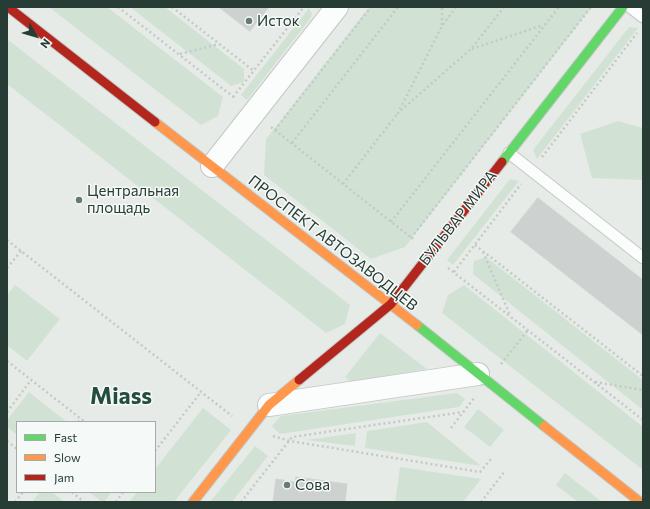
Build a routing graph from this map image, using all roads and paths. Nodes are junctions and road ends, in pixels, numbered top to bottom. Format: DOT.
graph roads {
  1 [pos="8,7"];
  2 [pos="118,7"];
  3 [pos="172,7"];
  4 [pos="304,7"];
  5 [pos="337,7"];
  6 [pos="371,7"];
  7 [pos="398,7"];
  8 [pos="442,7"];
  9 [pos="456,7"];
  10 [pos="504,7"];
  11 [pos="559,7"];
  12 [pos="591,7"];
  13 [pos="623,7"];
  14 [pos="630,7"];
  15 [pos="643,17"];
  16 [pos="544,25"];
  17 [pos="442,26"];
  18 [pos="638,32"];
  19 [pos="220,44"];
  20 [pos="471,49"];
  21 [pos="179,54"];
  22 [pos="254,71"];
  23 [pos="233,97"];
  24 [pos="254,113"];
  25 [pos="398,113"];
  26 [pos="275,130"];
  27 [pos="292,143"];
  28 [pos="509,153"];
  29 [pos="212,166"];
  30 [pos="531,171"];
  31 [pos="343,184"];
  32 [pos="391,222"];
  33 [pos="411,238"];
  34 [pos="7,240"];
  35 [pos="475,245"];
  36 [pos="21,251"];
  37 [pos="483,251"];
  38 [pos="643,258"];
  39 [pos="7,268"];
  40 [pos="454,272"];
  41 [pos="391,304"];
  42 [pos="510,316"];
  43 [pos="528,330"];
  44 [pos="7,361"];
  45 [pos="643,376"];
  46 [pos="483,378"];
  47 [pos="32,380"];
  48 [pos="595,382"];
  49 [pos="643,390"];
  50 [pos="201,392"];
  51 [pos="269,405"];
  52 [pos="7,412"];
  53 [pos="463,412"];
  54 [pos="233,416"];
  55 [pos="80,419"];
  56 [pos="83,421"];
  57 [pos="451,428"];
  58 [pos="290,441"];
  59 [pos="7,442"];
  60 [pos="16,448"];
  61 [pos="156,451"];
  62 [pos="491,459"];
  63 [pos="505,471"];
  64 [pos="22,493"];
  65 [pos="73,493"];
  66 [pos="122,493"];
  67 [pos="16,502"];
  68 [pos="84,502"];
  69 [pos="116,502"];
  70 [pos="192,502"];
  71 [pos="241,502"];
  72 [pos="481,502"];
  73 [pos="640,502"];
  1 -- 29 [label="main road, ПРОСПЕКТ АВТОЗАВОДЦЕВ"];
  2 -- 21 [label="path"];
  3 -- 19 [label="path"];
  4 -- 22 [label="path"];
  5 -- 24 [label="street"];
  6 -- 26 [label="path"];
  7 -- 27 [label="path"];
  8 -- 17 [label="path"];
  9 -- 17 [label="path"];
  10 -- 20 [label="path"];
  11 -- 16 [label="path"];
  12 -- 33 [label="path"];
  13 -- 28 [label="main road, БУЛЬВАР МИРА"];
  14 -- 15 [label="lane"];
  16 -- 20 [label="path"];
  16 -- 32 [label="path"];
  17 -- 25 [label="path"];
  18 -- 30 [label="path"];
  19 -- 21 [label="path"];
  19 -- 22 [label="path"];
  20 -- 25 [label="path"];
  21 -- 23 [label="path"];
  22 -- 23 [label="path"];
  23 -- 24 [label="path"];
  24 -- 29 [label="street"];
  25 -- 31 [label="path"];
  28 -- 30 [label="lane"];
  28 -- 41 [label="main road, БУЛЬВАР МИРА"];
  29 -- 41 [label="main road, ПРОСПЕКТ АВТОЗАВОДЦЕВ"];
  30 -- 35 [label="path"];
  30 -- 38 [label="lane"];
  34 -- 36 [label="path"];
  35 -- 37 [label="path"];
  35 -- 40 [label="path"];
  36 -- 39 [label="path"];
  36 -- 50 [label="path"];
  37 -- 42 [label="path"];
  37 -- 45 [label="path"];
  41 -- 46 [label="main road, ПРОСПЕКТ АВТОЗАВОДЦЕВ"];
  41 -- 51 [label="main road, БУЛЬВАР МИРА"];
  43 -- 46 [label="path"];
  44 -- 47 [label="path"];
  46 -- 51 [label="street"];
  46 -- 53 [label="path"];
  46 -- 73 [label="main road, ПРОСПЕКТ АВТОЗАВОДЦЕВ"];
  47 -- 52 [label="path"];
  47 -- 55 [label="path"];
  48 -- 49 [label="path"];
  50 -- 54 [label="path"];
  50 -- 61 [label="path"];
  51 -- 70 [label="main road, БУЛЬВАР МИРА"];
  53 -- 57 [label="path"];
  53 -- 58 [label="path"];
  55 -- 56 [label="path"];
  58 -- 62 [label="path"];
  58 -- 71 [label="path"];
  59 -- 60 [label="path"];
  63 -- 72 [label="path"];
  64 -- 67 [label="path"];
  65 -- 68 [label="path"];
  66 -- 69 [label="path"];
}
